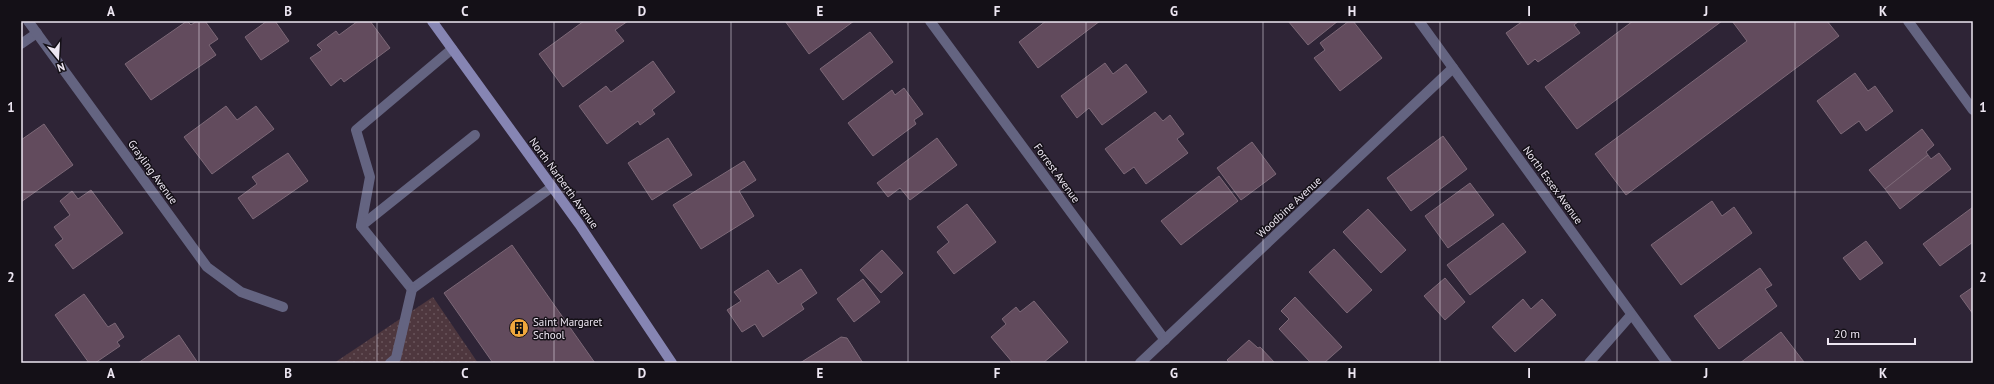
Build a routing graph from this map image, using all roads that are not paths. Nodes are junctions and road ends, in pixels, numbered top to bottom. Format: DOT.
graph roads {
  1 [pos="28,21"];
  2 [pos="432,21"];
  3 [pos="930,21"];
  4 [pos="1419,21"];
  5 [pos="1908,21"];
  6 [pos="37,33"];
  7 [pos="21,44"];
  8 [pos="452,49"];
  9 [pos="1453,68"];
  10 [pos="1973,110"];
  11 [pos="476,135"];
  12 [pos="552,187"];
  13 [pos="361,226"];
  14 [pos="412,289"];
  15 [pos="283,307"];
  16 [pos="1631,315"];
  17 [pos="1165,340"];
  18 [pos="390,363"];
  19 [pos="672,363"];
  20 [pos="1140,363"];
  21 [pos="1589,363"];
  22 [pos="1667,363"];
  1 -- 6 [label="street, Grayling Avenue"];
  2 -- 8 [label="street, North Narberth Avenue"];
  3 -- 17 [label="street, Forrest Avenue"];
  4 -- 9 [label="street, North Essex Avenue"];
  5 -- 10 [label="street"];
  6 -- 7 [label="street"];
  6 -- 15 [label="street, Grayling Avenue"];
  8 -- 12 [label="street, North Narberth Avenue"];
  8 -- 13 [label="street"];
  9 -- 16 [label="street, North Essex Avenue"];
  9 -- 17 [label="street, Woodbine Avenue"];
  11 -- 13 [label="street"];
  12 -- 14 [label="street"];
  12 -- 19 [label="street, North Narberth Avenue"];
  13 -- 14 [label="street"];
  14 -- 18 [label="street"];
  16 -- 21 [label="street"];
  16 -- 22 [label="street, North Essex Avenue"];
  17 -- 20 [label="street, Woodbine Avenue"];
}
